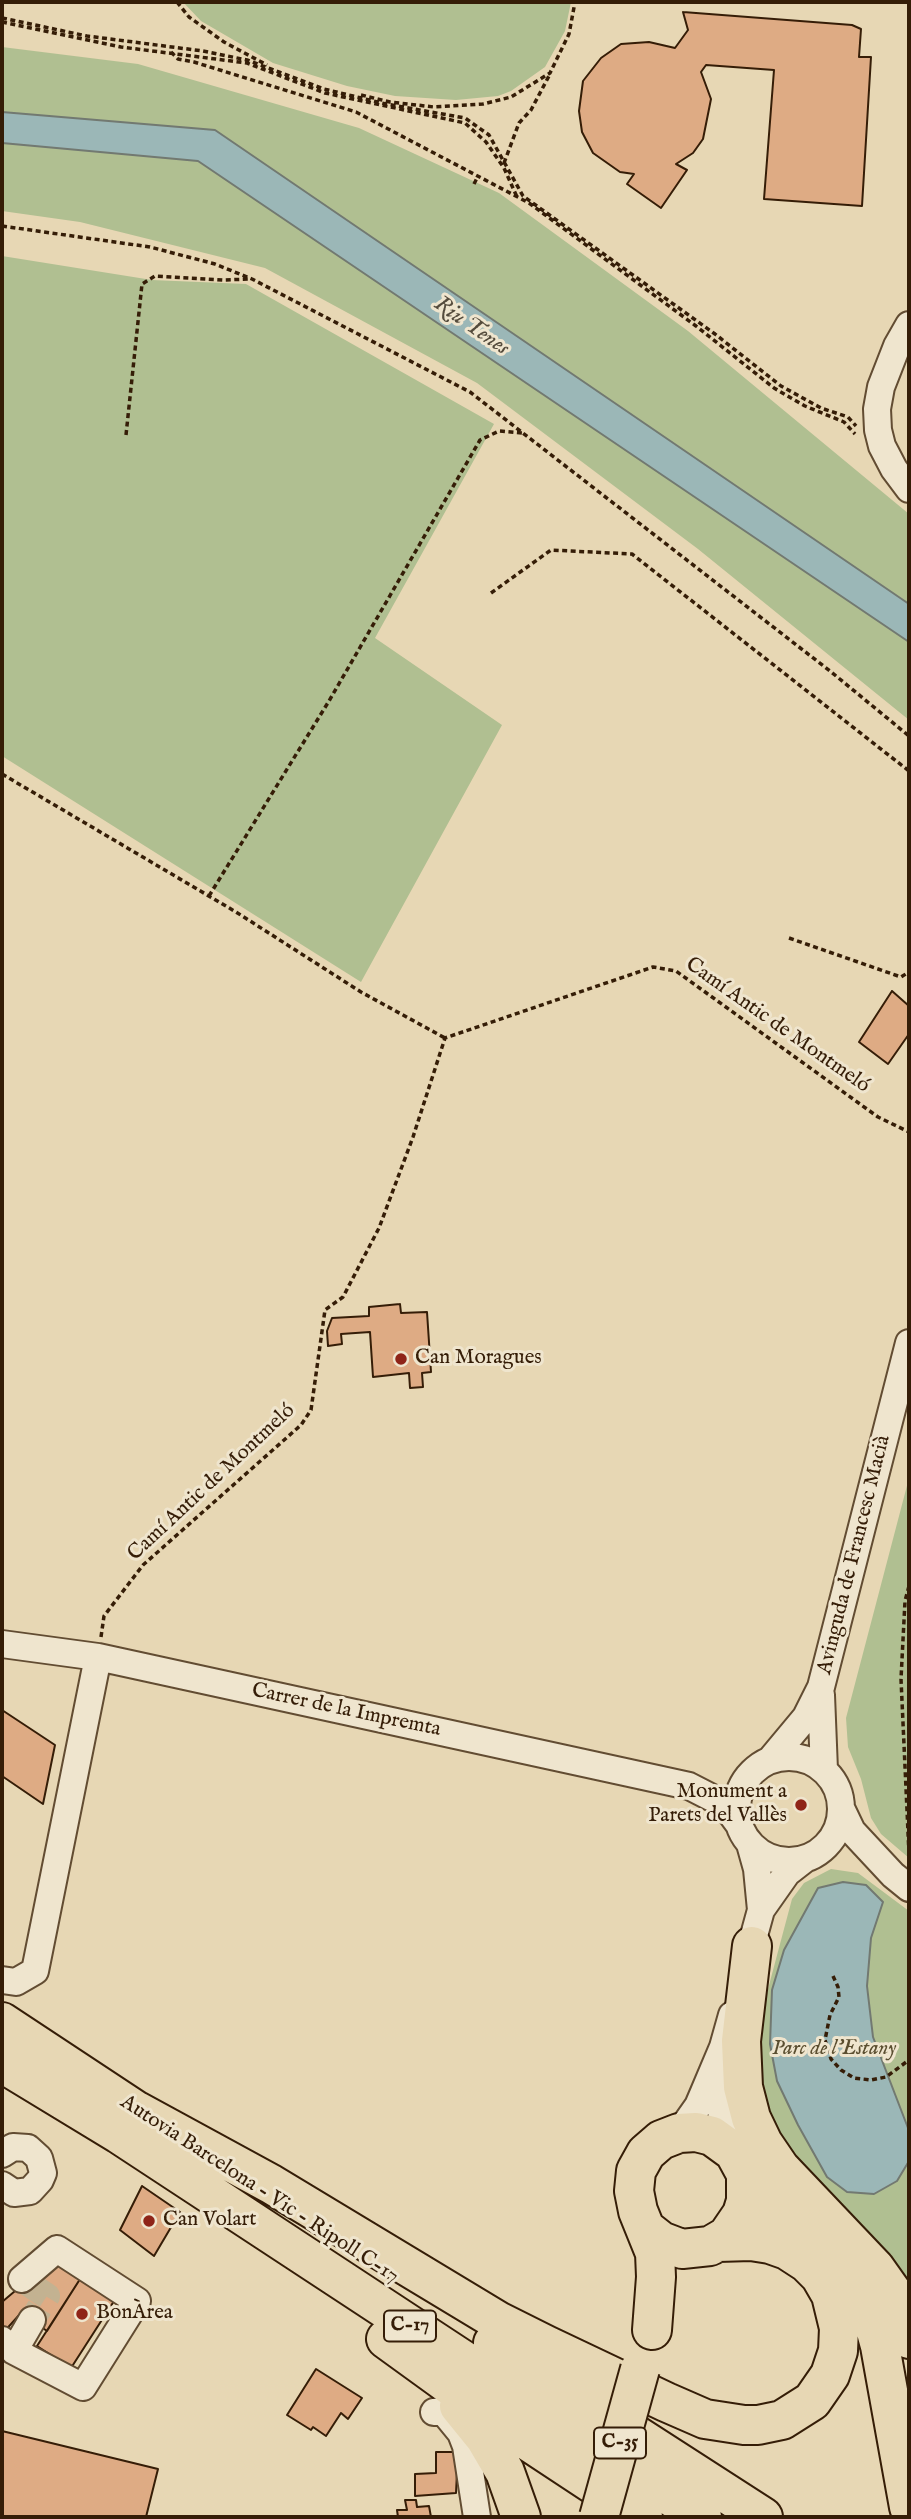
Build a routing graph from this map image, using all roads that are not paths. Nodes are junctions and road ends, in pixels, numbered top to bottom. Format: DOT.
graph roads {
  1 [pos="909,325"];
  2 [pos="909,489"];
  3 [pos="909,1342"];
  4 [pos="2,1644"];
  5 [pos="98,1657"];
  6 [pos="821,1687"];
  7 [pos="771,1759"];
  8 [pos="824,1770"];
  9 [pos="749,1774"];
  10 [pos="689,1786"];
  11 [pos="841,1808"];
  12 [pos="744,1833"];
  13 [pos="814,1853"];
  14 [pos="901,1882"];
  15 [pos="756,1928"];
  16 [pos="2,1980"];
  17 [pos="2,2022"];
  18 [pos="723,2048"];
  19 [pos="2,2063"];
  20 [pos="128,2123"];
  21 [pos="679,2133"];
  22 [pos="725,2144"];
  23 [pos="2,2154"];
  24 [pos="748,2186"];
  25 [pos="4,2191"];
  26 [pos="647,2230"];
  27 [pos="709,2245"];
  28 [pos="17,2275"];
  29 [pos="32,2320"];
  30 [pos="652,2330"];
  31 [pos="909,2339"];
  32 [pos="8,2345"];
  33 [pos="416,2362"];
  34 [pos="434,2412"];
  35 [pos="909,2442"];
  36 [pos="907,2493"];
  37 [pos="477,2517"];
  38 [pos="521,2517"];
  39 [pos="599,2517"];
  40 [pos="643,2517"];
  41 [pos="702,2517"];
  42 [pos="763,2517"];
  1 -- 2 [label="street"];
  3 -- 6 [label="street, Avinguda de Francesc Macià"];
  4 -- 5 [label="street, Carrer de la Impremta"];
  5 -- 10 [label="street, Carrer de la Impremta"];
  5 -- 16 [label="street"];
  6 -- 7 [label="street"];
  6 -- 8 [label="street"];
  7 -- 8 [label="street"];
  7 -- 9 [label="street"];
  8 -- 11 [label="street"];
  9 -- 10 [label="street"];
  9 -- 12 [label="street"];
  10 -- 12 [label="street"];
  11 -- 13 [label="street"];
  11 -- 14 [label="street"];
  12 -- 13 [label="street"];
  12 -- 15 [label="street"];
  13 -- 14 [label="street"];
  13 -- 15 [label="street"];
  15 -- 18 [label="street"];
  15 -- 31 [label="highway"];
  17 -- 20 [label="highway, Autovia Barcelona - Vic - Ripoll C-17 / C-17"];
  18 -- 21 [label="street"];
  18 -- 22 [label="street"];
  19 -- 20 [label="highway, Autovia Barcelona - Vic - Ripoll C-17 / C-17"];
  20 -- 27 [label="highway"];
  20 -- 33 [label="highway"];
  20 -- 41 [label="highway, Autovia Barcelona - Vic - Ripoll C-17 / C-17"];
  20 -- 42 [label="highway, Autovia Barcelona - Vic - Ripoll C-17 / C-17"];
  21 -- 22 [label="highway"];
  21 -- 26 [label="highway, C-35"];
  22 -- 24 [label="highway"];
  23 -- 25 [label="street"];
  24 -- 27 [label="highway, C-35"];
  24 -- 36 [label="highway"];
  26 -- 27 [label="highway"];
  26 -- 30 [label="highway, C-35"];
  27 -- 30 [label="highway, C-35"];
  28 -- 32 [label="street"];
  29 -- 32 [label="street"];
  30 -- 39 [label="highway, C-35, bridge"];
  33 -- 38 [label="highway"];
  33 -- 40 [label="highway"];
  34 -- 37 [label="street"];
  35 -- 36 [label="highway"];
}
